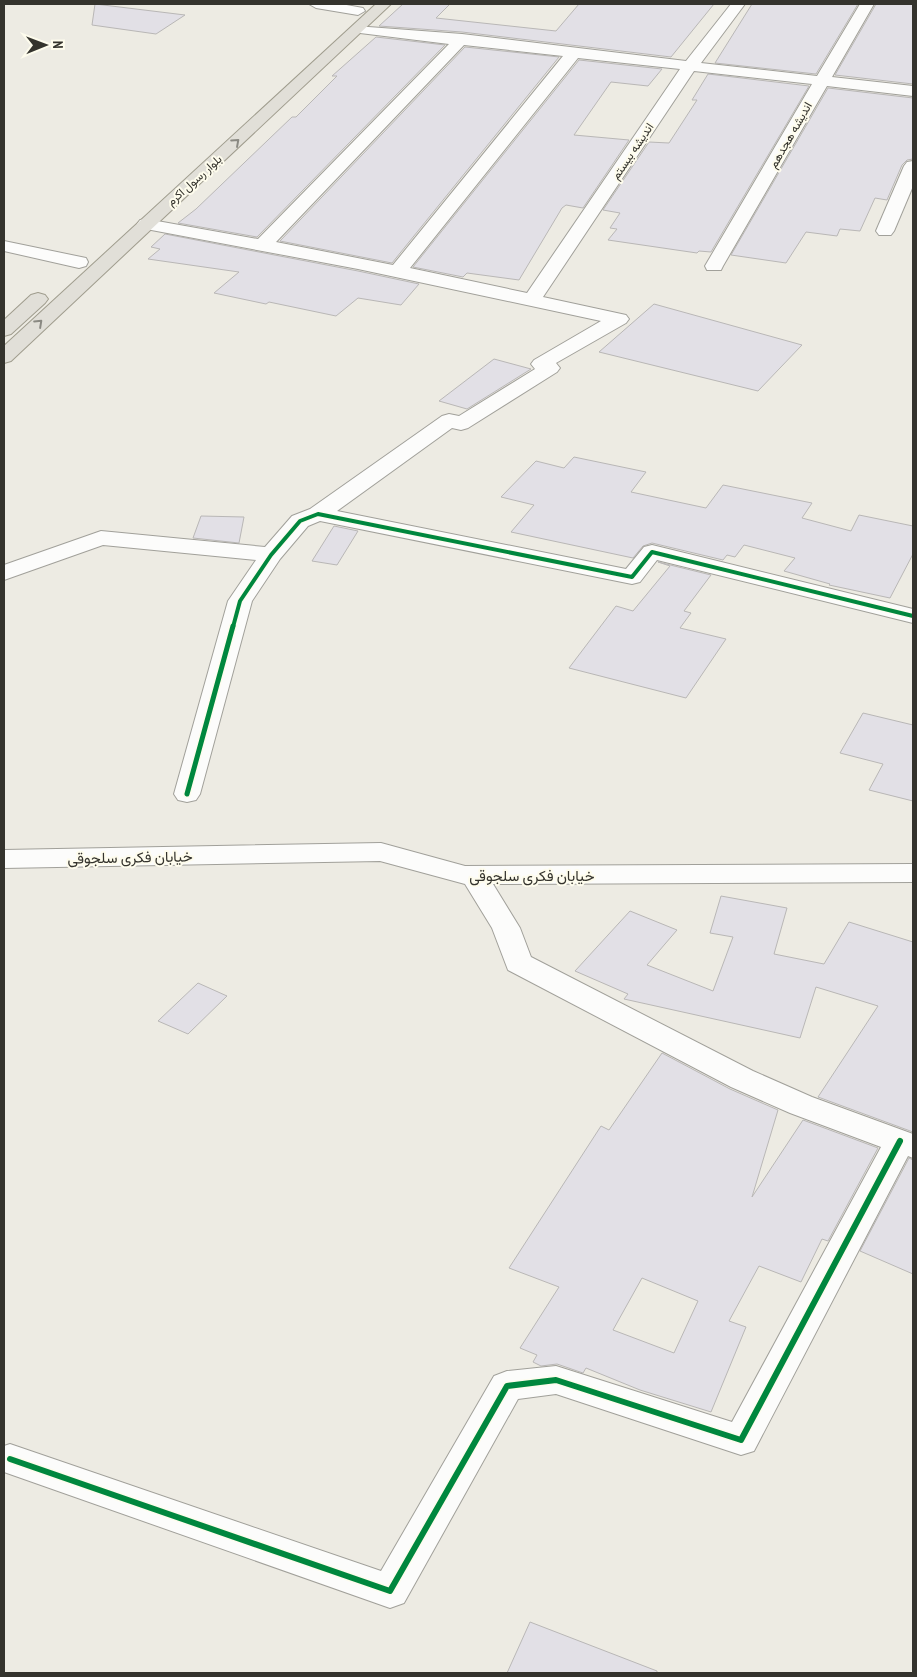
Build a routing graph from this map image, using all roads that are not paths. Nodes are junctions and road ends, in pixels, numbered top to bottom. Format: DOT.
graph roads {
  1 [pos="316,4"];
  2 [pos="384,4"];
  3 [pos="738,4"];
  4 [pos="867,4"];
  5 [pos="362,7"];
  6 [pos="360,29"];
  7 [pos="462,39"];
  8 [pos="573,54"];
  9 [pos="690,66"];
  10 [pos="822,81"];
  11 [pos="913,91"];
  12 [pos="199,153"];
  13 [pos="913,166"];
  14 [pos="146,224"];
  15 [pos="885,232"];
  16 [pos="263,245"];
  17 [pos="4,246"];
  18 [pos="92,250"];
  19 [pos="714,266"];
  20 [pos="72,268"];
  21 [pos="398,271"];
  22 [pos="51,287"];
  23 [pos="531,301"];
  24 [pos="4,330"];
  25 [pos="4,357"];
  26 [pos="318,514"];
  27 [pos="271,555"];
  28 [pos="4,574"];
  29 [pos="913,616"];
  30 [pos="187,794"];
  31 [pos="4,859"];
  32 [pos="913,873"];
  33 [pos="474,875"];
  34 [pos="907,1143"];
  35 [pos="10,1459"];
  1 -- 5 [label="street"];
  2 -- 6 [label="main road, بلوار رسول اکرم"];
  3 -- 9 [label="street, اندیشه بیستم"];
  4 -- 10 [label="street, اندیشه هجدهم"];
  5 -- 12 [label="main road, بلوار رسول اکرم"];
  6 -- 7 [label="street"];
  14 -- 6 [label="main road, بلوار رسول اکرم, one-way"];
  7 -- 8 [label="street"];
  7 -- 16 [label="street"];
  8 -- 9 [label="street"];
  8 -- 21 [label="street"];
  9 -- 10 [label="street"];
  9 -- 23 [label="street, اندیشه بیستم"];
  10 -- 11 [label="street"];
  10 -- 19 [label="street, اندیشه هجدهم"];
  13 -- 15 [label="street"];
  14 -- 16 [label="street"];
  25 -- 14 [label="main road, بلوار رسول اکرم, one-way"];
  16 -- 21 [label="street"];
  17 -- 20 [label="street"];
  18 -- 20 [label="main road"];
  21 -- 23 [label="street"];
  22 -- 24 [label="main road"];
  23 -- 26 [label="street"];
  26 -- 27 [label="street"];
  26 -- 29 [label="street"];
  27 -- 28 [label="street"];
  27 -- 30 [label="street"];
  31 -- 33 [label="street, خیابان فکری سلجوقی"];
  32 -- 33 [label="street, خیابان فکری سلجوقی"];
  33 -- 34 [label="street"];
  34 -- 35 [label="street"];
}
